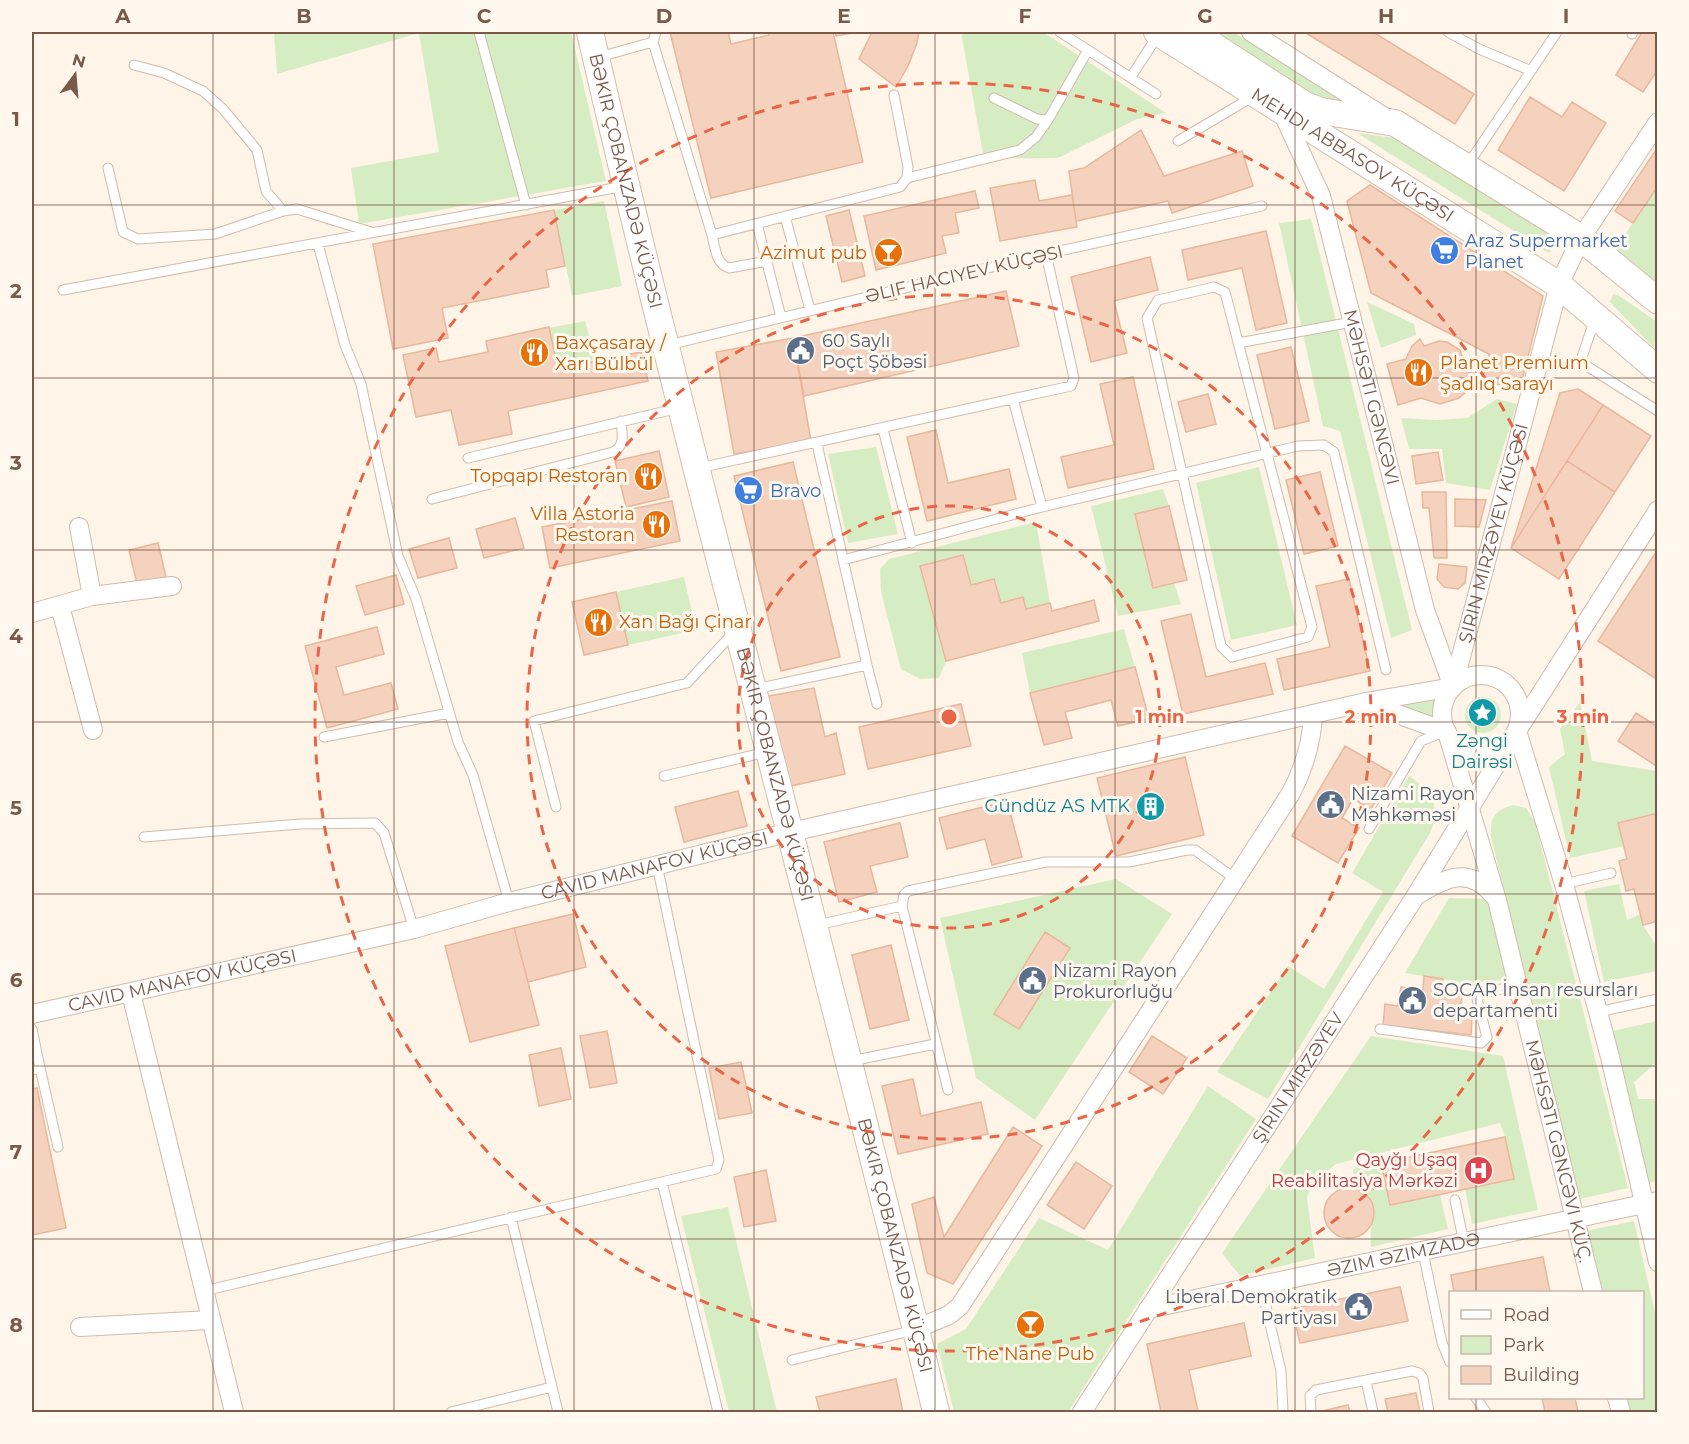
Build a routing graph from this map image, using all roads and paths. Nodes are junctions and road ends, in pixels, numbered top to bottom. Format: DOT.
graph roads {
  1 [pos="479,32"];
  2 [pos="590,32"];
  3 [pos="656,32"];
  4 [pos="1060,32"];
  5 [pos="1158,32"];
  6 [pos="1192,32"];
  7 [pos="1251,32"];
  8 [pos="1448,32"];
  9 [pos="1557,32"];
  10 [pos="653,42"];
  11 [pos="1088,50"];
  12 [pos="596,58"];
  13 [pos="134,65"];
  14 [pos="1529,70"];
  15 [pos="1131,77"];
  16 [pos="1156,94"];
  17 [pos="894,95"];
  18 [pos="1256,95"];
  19 [pos="994,98"];
  20 [pos="1282,112"];
  21 [pos="1048,120"];
  22 [pos="1658,122"];
  23 [pos="1395,123"];
  24 [pos="1178,141"];
  25 [pos="1466,167"];
  26 [pos="108,168"];
  27 [pos="907,178"];
  28 [pos="626,186"];
  29 [pos="526,205"];
  30 [pos="1262,206"];
  31 [pos="283,211"];
  32 [pos="785,216"];
  33 [pos="757,224"];
  34 [pos="376,233"];
  35 [pos="712,235"];
  36 [pos="1581,238"];
  37 [pos="318,244"];
  38 [pos="1046,254"];
  39 [pos="767,261"];
  40 [pos="1559,285"];
  41 [pos="63,290"];
  42 [pos="1658,301"];
  43 [pos="810,310"];
  44 [pos="781,317"];
  45 [pos="1596,317"];
  46 [pos="1352,322"];
  47 [pos="1239,343"];
  48 [pos="666,345"];
  49 [pos="1658,370"];
  50 [pos="1013,399"];
  51 [pos="681,407"];
  52 [pos="1658,411"];
  53 [pos="621,420"];
  54 [pos="883,429"];
  55 [pos="817,444"];
  56 [pos="1268,453"];
  57 [pos="468,458"];
  58 [pos="697,469"];
  59 [pos="1181,474"];
  60 [pos="432,499"];
  61 [pos="1042,507"];
  62 [pos="1658,510"];
  63 [pos="79,526"];
  64 [pos="912,543"];
  65 [pos="843,560"];
  66 [pos="171,586"];
  67 [pos="92,596"];
  68 [pos="60,606"];
  69 [pos="32,614"];
  70 [pos="737,629"];
  71 [pos="867,665"];
  72 [pos="1386,670"];
  73 [pos="1453,687"];
  74 [pos="753,690"];
  75 [pos="1366,702"];
  76 [pos="878,704"];
  77 [pos="449,712"];
  78 [pos="1313,714"];
  79 [pos="93,730"];
  80 [pos="1447,732"];
  81 [pos="1513,736"];
  82 [pos="324,737"];
  83 [pos="769,752"];
  84 [pos="664,776"];
  85 [pos="1469,806"];
  86 [pos="556,807"];
  87 [pos="1369,829"];
  88 [pos="791,832"];
  89 [pos="144,837"];
  90 [pos="657,865"];
  91 [pos="1611,873"];
  92 [pos="1234,878"];
  93 [pos="1564,884"];
  94 [pos="1415,897"];
  95 [pos="1497,900"];
  96 [pos="509,902"];
  97 [pos="902,906"];
  98 [pos="814,925"];
  99 [pos="414,929"];
  100 [pos="1517,985"];
  101 [pos="131,993"];
  102 [pos="1658,999"];
  103 [pos="1598,1012"];
  104 [pos="32,1014"];
  105 [pos="32,1029"];
  106 [pos="1380,1029"];
  107 [pos="935,1044"];
  108 [pos="849,1062"];
  109 [pos="36,1069"];
  110 [pos="948,1090"];
  111 [pos="58,1147"];
  112 [pos="662,1182"];
  113 [pos="1455,1200"];
  114 [pos="1651,1202"];
  115 [pos="511,1217"];
  116 [pos="1576,1220"];
  117 [pos="1464,1243"];
  118 [pos="1422,1252"];
  119 [pos="1658,1262"];
  120 [pos="1261,1286"];
  121 [pos="204,1291"];
  122 [pos="1593,1291"];
  123 [pos="1148,1309"];
  124 [pos="211,1320"];
  125 [pos="80,1327"];
  126 [pos="916,1329"];
  127 [pos="792,1360"];
  128 [pos="1449,1360"];
  129 [pos="1366,1381"];
  130 [pos="552,1387"];
  131 [pos="1477,1399"];
  132 [pos="234,1413"];
  133 [pos="451,1413"];
  134 [pos="558,1413"];
  135 [pos="718,1413"];
  136 [pos="936,1413"];
  137 [pos="1082,1413"];
  138 [pos="1282,1413"];
  139 [pos="1311,1413"];
  140 [pos="1373,1413"];
  141 [pos="1429,1413"];
  142 [pos="1486,1413"];
  1 -- 29 [label="lane"];
  2 -- 12 [label="street, BƏKIR ÇOBANZADƏ KÜÇƏSI"];
  3 -- 10 [label="lane"];
  4 -- 11 [label="lane"];
  5 -- 15 [label="lane"];
  5 -- 18 [label="street, MEHDI ABBASOV KÜÇƏSI"];
  6 -- 23 [label="street, MEHDI ABBASOV KÜÇƏSI"];
  7 -- 23 [label="street, MEHDI ABBASOV KÜÇƏSI"];
  8 -- 14 [label="lane"];
  9 -- 14 [label="lane"];
  10 -- 12 [label="lane"];
  10 -- 35 [label="lane"];
  11 -- 15 [label="lane"];
  11 -- 21 [label="lane"];
  12 -- 28 [label="street, BƏKIR ÇOBANZADƏ KÜÇƏSI"];
  13 -- 31 [label="lane"];
  14 -- 25 [label="lane"];
  15 -- 16 [label="lane"];
  17 -- 27 [label="lane"];
  18 -- 20 [label="street, MEHDI ABBASOV KÜÇƏSI"];
  18 -- 24 [label="lane"];
  19 -- 21 [label="lane"];
  20 -- 40 [label="street, MEHDI ABBASOV KÜÇƏSI"];
  20 -- 46 [label="street, MƏHSƏTI GƏNCƏVI"];
  21 -- 27 [label="lane"];
  22 -- 36 [label="street, ŞIRIN MIRZƏYEV KÜÇƏSI"];
  23 -- 25 [label="street, MEHDI ABBASOV KÜÇƏSI"];
  25 -- 36 [label="street, MEHDI ABBASOV KÜÇƏSI"];
  26 -- 31 [label="lane"];
  27 -- 32 [label="lane"];
  28 -- 29 [label="lane"];
  28 -- 48 [label="street, BƏKIR ÇOBANZADƏ KÜÇƏSI"];
  29 -- 34 [label="lane"];
  30 -- 38 [label="lane"];
  31 -- 34 [label="lane"];
  32 -- 33 [label="lane"];
  32 -- 43 [label="lane"];
  33 -- 35 [label="lane"];
  33 -- 39 [label="lane"];
  34 -- 37 [label="lane"];
  35 -- 39 [label="lane"];
  36 -- 40 [label="street, ŞIRIN MIRZƏYEV KÜÇƏSI"];
  36 -- 42 [label="street, MEHDI ABBASOV KÜÇƏSI"];
  37 -- 41 [label="lane"];
  37 -- 77 [label="lane"];
  38 -- 43 [label="lane"];
  38 -- 50 [label="lane"];
  39 -- 44 [label="lane"];
  40 -- 45 [label="street, MEHDI ABBASOV KÜÇƏSI"];
  40 -- 73 [label="street, ŞIRIN MIRZƏYEV KÜÇƏSI"];
  43 -- 44 [label="lane"];
  44 -- 48 [label="lane"];
  45 -- 49 [label="street, MEHDI ABBASOV KÜÇƏSI"];
  45 -- 52 [label="lane"];
  46 -- 47 [label="lane"];
  46 -- 73 [label="street, MƏHSƏTI GƏNCƏVI"];
  47 -- 56 [label="lane"];
  47 -- 59 [label="lane"];
  48 -- 51 [label="street, BƏKIR ÇOBANZADƏ KÜÇƏSI"];
  50 -- 54 [label="lane"];
  50 -- 61 [label="lane"];
  51 -- 53 [label="lane"];
  51 -- 58 [label="street, BƏKIR ÇOBANZADƏ KÜÇƏSI"];
  53 -- 57 [label="lane"];
  53 -- 60 [label="lane"];
  54 -- 55 [label="lane"];
  54 -- 64 [label="lane"];
  55 -- 58 [label="lane"];
  55 -- 65 [label="lane"];
  56 -- 59 [label="lane"];
  56 -- 59 [label="lane"];
  56 -- 72 [label="lane"];
  58 -- 70 [label="street, BƏKIR ÇOBANZADƏ KÜÇƏSI"];
  59 -- 61 [label="lane"];
  61 -- 64 [label="lane"];
  62 -- 81 [label="street"];
  63 -- 67 [label="street"];
  64 -- 65 [label="lane"];
  65 -- 71 [label="lane"];
  66 -- 67 [label="street"];
  67 -- 68 [label="street"];
  68 -- 69 [label="street"];
  68 -- 79 [label="street"];
  70 -- 74 [label="street, BƏKIR ÇOBANZADƏ KÜÇƏSI"];
  70 -- 86 [label="lane"];
  71 -- 74 [label="lane"];
  71 -- 76 [label="lane"];
  73 -- 75 [label="street, CAVID MANAFOV KÜÇƏSI"];
  73 -- 80 [label="street"];
  73 -- 81 [label="street"];
  74 -- 83 [label="street, BƏKIR ÇOBANZADƏ KÜÇƏSI"];
  75 -- 78 [label="street, CAVID MANAFOV KÜÇƏSI"];
  75 -- 80 [label="street"];
  77 -- 82 [label="lane"];
  77 -- 96 [label="lane"];
  78 -- 88 [label="street, CAVID MANAFOV KÜÇƏSI"];
  78 -- 92 [label="street"];
  80 -- 81 [label="street"];
  80 -- 85 [label="street, MƏHSƏTI GƏNCƏVI KÜÇ."];
  80 -- 87 [label="lane"];
  81 -- 85 [label="street, ŞIRIN MIRZƏYEV"];
  81 -- 93 [label="street"];
  83 -- 84 [label="lane"];
  83 -- 88 [label="street, BƏKIR ÇOBANZADƏ KÜÇƏSI"];
  85 -- 94 [label="street, ŞIRIN MIRZƏYEV"];
  85 -- 95 [label="street, MƏHSƏTI GƏNCƏVI KÜÇ."];
  88 -- 90 [label="street, CAVID MANAFOV KÜÇƏSI"];
  88 -- 98 [label="street, BƏKIR ÇOBANZADƏ KÜÇƏSI"];
  89 -- 99 [label="lane"];
  90 -- 96 [label="street, CAVID MANAFOV KÜÇƏSI"];
  90 -- 112 [label="lane"];
  91 -- 93 [label="lane"];
  92 -- 97 [label="lane"];
  92 -- 126 [label="street"];
  93 -- 103 [label="street"];
  94 -- 95 [label="street"];
  94 -- 123 [label="street, ŞIRIN MIRZƏYEV"];
  95 -- 100 [label="street, MƏHSƏTI GƏNCƏVI KÜÇ."];
  96 -- 99 [label="street, CAVID MANAFOV KÜÇƏSI"];
  97 -- 98 [label="lane"];
  97 -- 107 [label="lane"];
  98 -- 108 [label="street, BƏKIR ÇOBANZADƏ KÜÇƏSI"];
  99 -- 101 [label="street, CAVID MANAFOV KÜÇƏSI"];
  100 -- 106 [label="lane"];
  100 -- 116 [label="street, MƏHSƏTI GƏNCƏVI KÜÇ."];
  101 -- 104 [label="street, CAVID MANAFOV KÜÇƏSI"];
  101 -- 121 [label="street"];
  102 -- 103 [label="lane"];
  103 -- 114 [label="street"];
  105 -- 109 [label="lane"];
  107 -- 108 [label="lane"];
  107 -- 110 [label="lane"];
  108 -- 126 [label="street, BƏKIR ÇOBANZADƏ KÜÇƏSI"];
  109 -- 111 [label="lane"];
  112 -- 115 [label="lane"];
  112 -- 135 [label="lane"];
  113 -- 117 [label="lane"];
  114 -- 116 [label="street, ƏZIM ƏZIMZADƏ"];
  114 -- 119 [label="street"];
  115 -- 121 [label="lane"];
  115 -- 130 [label="lane"];
  116 -- 117 [label="street, ƏZIM ƏZIMZADƏ"];
  116 -- 122 [label="street, MƏHSƏTI GƏNCƏVI KÜÇ."];
  117 -- 118 [label="street, ƏZIM ƏZIMZADƏ"];
  118 -- 120 [label="street, ƏZIM ƏZIMZADƏ"];
  118 -- 128 [label="lane"];
  120 -- 123 [label="street, ƏZIM ƏZIMZADƏ"];
  120 -- 138 [label="lane"];
  121 -- 124 [label="street"];
  123 -- 137 [label="street, ŞIRIN MIRZƏYEV"];
  124 -- 125 [label="street"];
  124 -- 132 [label="street"];
  126 -- 127 [label="lane"];
  126 -- 136 [label="street, BƏKIR ÇOBANZADƏ KÜÇƏSI"];
  129 -- 139 [label="lane"];
  129 -- 140 [label="lane"];
  129 -- 141 [label="lane"];
  130 -- 133 [label="lane"];
  130 -- 134 [label="lane"];
  131 -- 142 [label="lane"];
}
